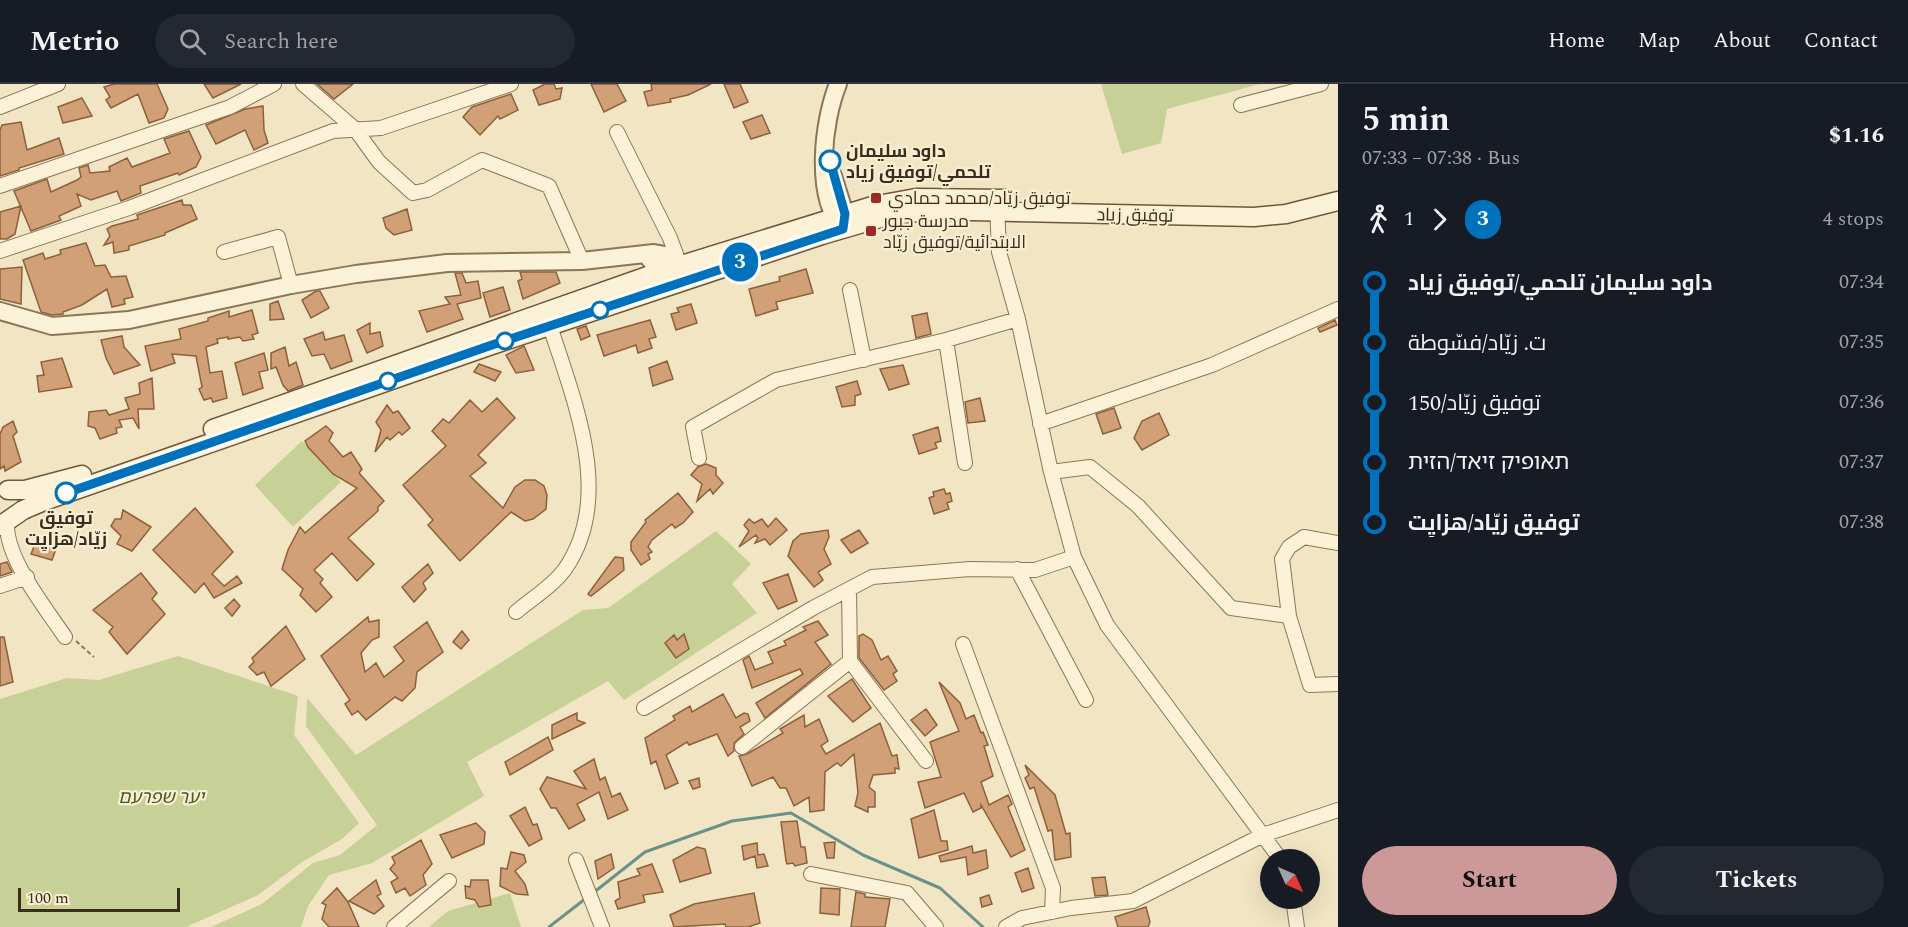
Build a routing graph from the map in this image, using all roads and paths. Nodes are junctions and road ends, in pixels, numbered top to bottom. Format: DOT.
graph roads {
  1 [pos="58,84"];
  2 [pos="274,84"];
  3 [pos="303,84"];
  4 [pos="511,84"];
  5 [pos="838,84"];
  6 [pos="1321,84"];
  7 [pos="1241,105"];
  8 [pos="0,107"];
  9 [pos="355,129"];
  10 [pos="617,132"];
  11 [pos="0,186"];
  12 [pos="1338,191"];
  13 [pos="1338,201"];
  14 [pos="997,205"];
  15 [pos="840,220"];
  16 [pos="0,251"];
  17 [pos="224,252"];
  18 [pos="645,254"];
  19 [pos="582,261"];
  20 [pos="680,265"];
  21 [pos="659,272"];
  22 [pos="674,283"];
  23 [pos="291,285"];
  24 [pos="850,290"];
  25 [pos="1338,309"];
  26 [pos="0,311"];
  27 [pos="1018,319"];
  28 [pos="550,326"];
  29 [pos="946,340"];
  30 [pos="864,360"];
  31 [pos="1040,424"];
  32 [pos="699,458"];
  33 [pos="965,463"];
  34 [pos="1051,472"];
  35 [pos="3,486"];
  36 [pos="6,523"];
  37 [pos="0,539"];
  38 [pos="1338,543"];
  39 [pos="13,554"];
  40 [pos="1074,557"];
  41 [pos="1017,569"];
  42 [pos="27,577"];
  43 [pos="0,586"];
  44 [pos="849,589"];
  45 [pos="516,612"];
  46 [pos="1290,616"];
  47 [pos="64,637"];
  48 [pos="963,644"];
  49 [pos="94,657"];
  50 [pos="850,661"];
  51 [pos="1338,684"];
  52 [pos="1086,700"];
  53 [pos="644,708"];
  54 [pos="742,747"];
  55 [pos="926,761"];
  56 [pos="1338,810"];
  57 [pos="1263,835"];
  58 [pos="1273,849"];
  59 [pos="576,860"];
  60 [pos="811,874"];
  61 [pos="449,881"];
  62 [pos="1295,909"];
  63 [pos="1052,912"];
  64 [pos="394,927"];
  65 [pos="602,927"];
  66 [pos="936,927"];
  67 [pos="1006,927"];
  68 [pos="1297,927"];
  1 -- 8 [label="street"];
  2 -- 11 [label="street"];
  3 -- 9 [label="street"];
  4 -- 9 [label="street"];
  5 -- 15 [label="street"];
  6 -- 7 [label="street"];
  9 -- 16 [label="street"];
  9 -- 19 [label="street"];
  10 -- 20 [label="street"];
  12 -- 14 [label="main road, توفيق زياد"];
  13 -- 14 [label="main road, توفيق زياد"];
  14 -- 15 [label="main road, توفيق زياد"];
  14 -- 27 [label="street"];
  15 -- 20 [label="main road, توفيق زياد"];
  15 -- 22 [label="main road, توفيق زياد"];
  17 -- 23 [label="street"];
  18 -- 19 [label="street"];
  18 -- 20 [label="street"];
  18 -- 21 [label="street"];
  19 -- 23 [label="street"];
  20 -- 21 [label="main road, توفيق زياد"];
  20 -- 22 [label="street"];
  21 -- 22 [label="street"];
  21 -- 35 [label="main road, توفيق زياد"];
  22 -- 28 [label="main road, توفيق زياد"];
  23 -- 26 [label="street"];
  24 -- 30 [label="street"];
  25 -- 31 [label="street"];
  27 -- 29 [label="street"];
  27 -- 31 [label="street"];
  28 -- 36 [label="main road, توفيق زياد"];
  28 -- 45 [label="street"];
  29 -- 30 [label="street"];
  29 -- 33 [label="street"];
  30 -- 32 [label="street"];
  31 -- 34 [label="street"];
  34 -- 40 [label="street"];
  34 -- 46 [label="street"];
  35 -- 36 [label="main road"];
  36 -- 39 [label="street"];
  37 -- 39 [label="street"];
  38 -- 46 [label="street"];
  39 -- 42 [label="street"];
  40 -- 41 [label="street"];
  40 -- 57 [label="street"];
  41 -- 44 [label="street"];
  41 -- 52 [label="street"];
  42 -- 43 [label="street"];
  42 -- 47 [label="street"];
  44 -- 50 [label="street"];
  44 -- 53 [label="street"];
  46 -- 51 [label="street"];
  47 -- 49 [label="path"];
  48 -- 63 [label="street"];
  50 -- 54 [label="street"];
  50 -- 55 [label="street"];
  56 -- 57 [label="street"];
  57 -- 58 [label="street"];
  57 -- 63 [label="street"];
  59 -- 65 [label="street"];
  60 -- 66 [label="street"];
  61 -- 64 [label="street"];
  62 -- 68 [label="street"];
  63 -- 67 [label="street"];
}
